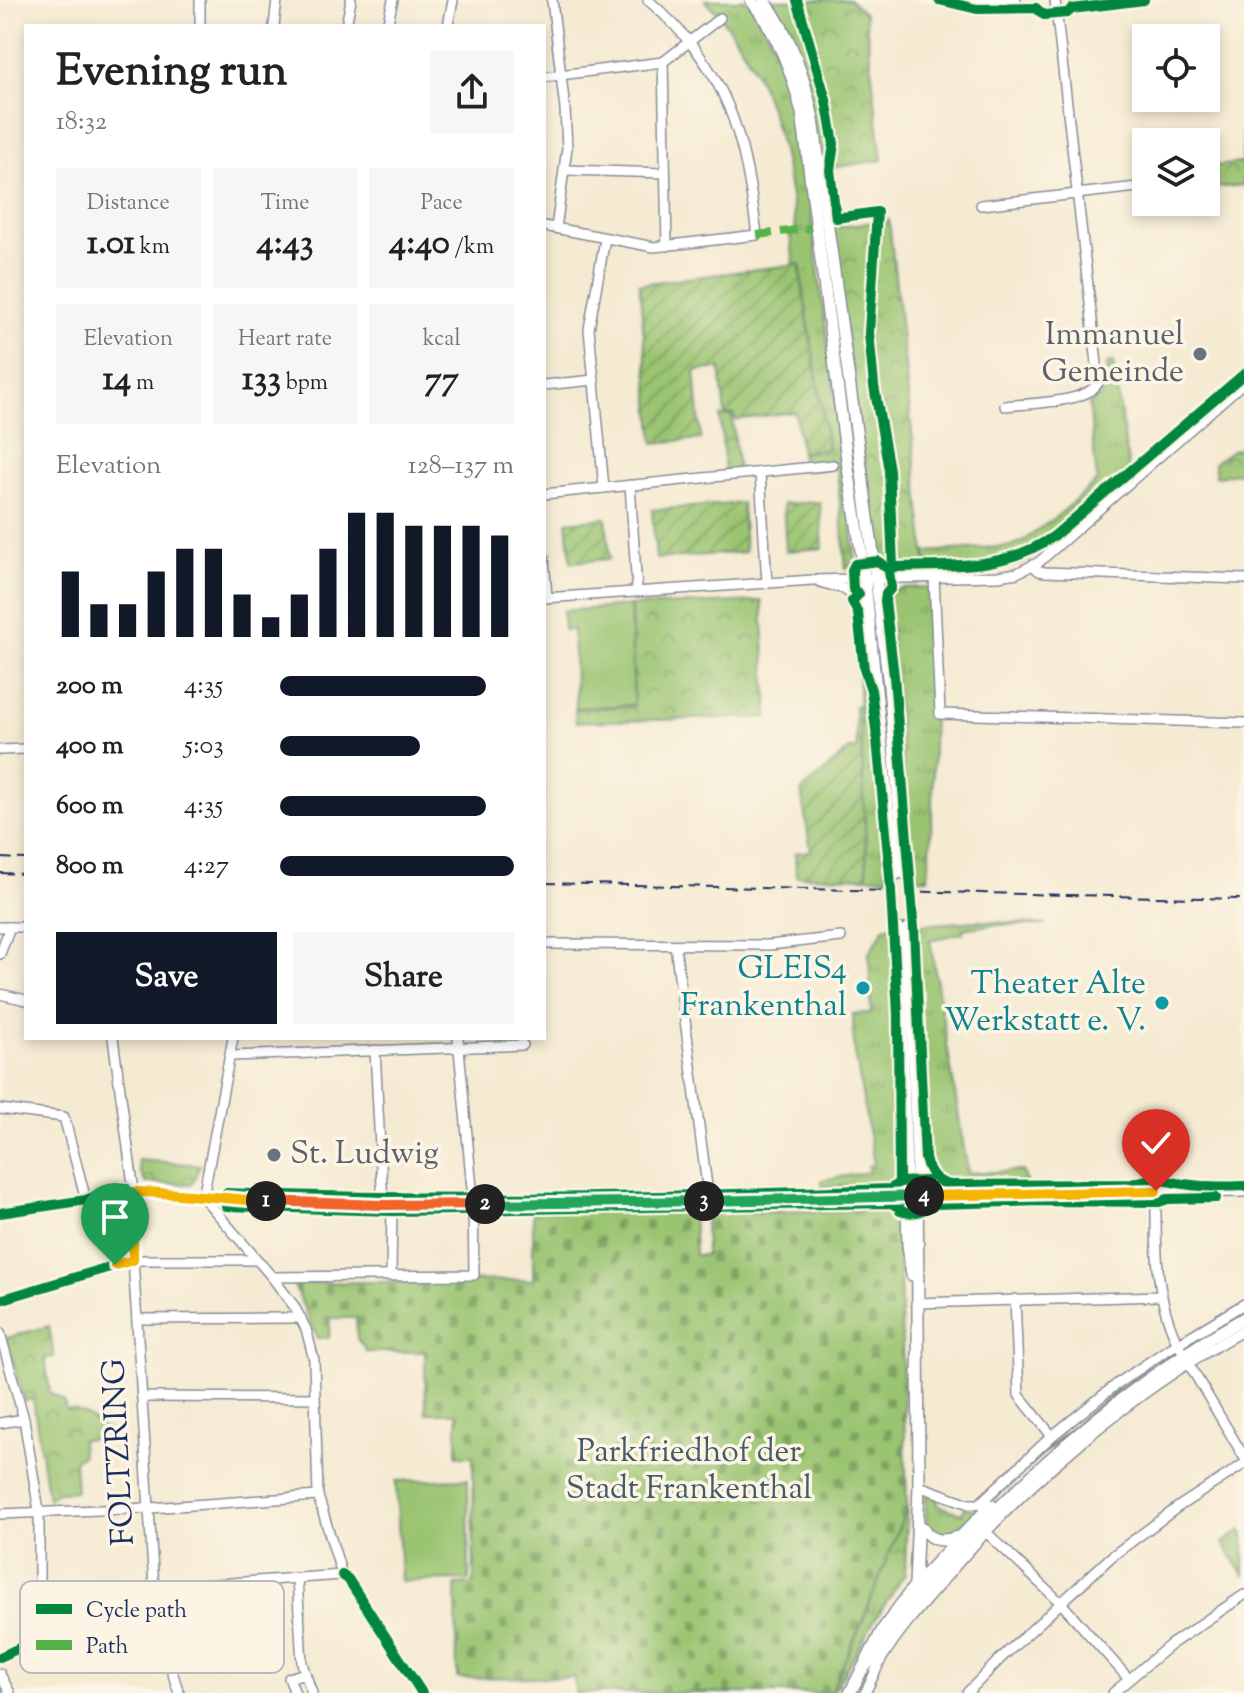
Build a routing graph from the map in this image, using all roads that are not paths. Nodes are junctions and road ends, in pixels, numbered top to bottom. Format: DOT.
graph roads {
  1 [pos="200,0"];
  2 [pos="277,0"];
  3 [pos="351,0"];
  4 [pos="393,0"];
  5 [pos="453,0"];
  6 [pos="552,0"];
  7 [pos="648,0"];
  8 [pos="751,0"];
  9 [pos="764,0"];
  10 [pos="970,0"];
  11 [pos="1016,0"];
  12 [pos="1055,0"];
  13 [pos="720,18"];
  14 [pos="200,24"];
  15 [pos="274,24"];
  16 [pos="346,24"];
  17 [pos="387,24"];
  18 [pos="448,24"];
  19 [pos="689,42"];
  20 [pos="663,62"];
  21 [pos="560,75"];
  22 [pos="546,77"];
  23 [pos="566,170"];
  24 [pos="665,173"];
  25 [pos="1132,188"];
  26 [pos="1078,194"];
  27 [pos="981,205"];
  28 [pos="546,226"];
  29 [pos="556,228"];
  30 [pos="605,239"];
  31 [pos="667,246"];
  32 [pos="594,380"];
  33 [pos="1244,382"];
  34 [pos="546,385"];
  35 [pos="1005,406"];
  36 [pos="833,465"];
  37 [pos="760,473"];
  38 [pos="630,485"];
  39 [pos="604,488"];
  40 [pos="546,494"];
  41 [pos="1033,565"];
  42 [pos="934,577"];
  43 [pos="1244,579"];
  44 [pos="813,580"];
  45 [pos="870,580"];
  46 [pos="767,583"];
  47 [pos="637,590"];
  48 [pos="546,598"];
  49 [pos="877,695"];
  50 [pos="1244,723"];
  51 [pos="24,749"];
  52 [pos="0,750"];
  53 [pos="5,927"];
  54 [pos="841,937"];
  55 [pos="546,944"];
  56 [pos="675,945"];
  57 [pos="0,954"];
  58 [pos="0,994"];
  59 [pos="24,1000"];
  60 [pos="113,1040"];
  61 [pos="233,1040"];
  62 [pos="459,1042"];
  63 [pos="523,1045"];
  64 [pos="375,1050"];
  65 [pos="230,1056"];
  66 [pos="0,1109"];
  67 [pos="917,1151"];
  68 [pos="1156,1191"];
  69 [pos="1244,1191"];
  70 [pos="134,1192"];
  71 [pos="103,1193"];
  72 [pos="912,1196"];
  73 [pos="959,1196"];
  74 [pos="203,1197"];
  75 [pos="86,1200"];
  76 [pos="241,1200"];
  77 [pos="709,1201"];
  78 [pos="473,1204"];
  79 [pos="388,1205"];
  80 [pos="0,1213"];
  81 [pos="232,1229"];
  82 [pos="133,1260"];
  83 [pos="257,1260"];
  84 [pos="115,1265"];
  85 [pos="391,1276"];
  86 [pos="272,1277"];
  87 [pos="1161,1296"];
  88 [pos="1015,1299"];
  89 [pos="0,1300"];
  90 [pos="916,1303"];
  91 [pos="1244,1304"];
  92 [pos="301,1318"];
  93 [pos="1244,1318"];
  94 [pos="137,1319"];
  95 [pos="1244,1330"];
  96 [pos="0,1333"];
  97 [pos="1183,1354"];
  98 [pos="143,1397"];
  99 [pos="314,1398"];
  100 [pos="24,1419"];
  101 [pos="0,1423"];
  102 [pos="1052,1436"];
  103 [pos="1244,1457"];
  104 [pos="1244,1464"];
  105 [pos="918,1492"];
  106 [pos="318,1496"];
  107 [pos="150,1508"];
  108 [pos="39,1511"];
  109 [pos="0,1514"];
  110 [pos="982,1524"];
  111 [pos="923,1528"];
  112 [pos="959,1537"];
  113 [pos="924,1573"];
  114 [pos="342,1575"];
  115 [pos="297,1578"];
  116 [pos="39,1581"];
  117 [pos="154,1581"];
  118 [pos="249,1581"];
  119 [pos="918,1589"];
  120 [pos="1244,1595"];
  121 [pos="1061,1603"];
  122 [pos="20,1648"];
  123 [pos="0,1657"];
  124 [pos="172,1673"];
  125 [pos="305,1673"];
  126 [pos="0,1674"];
  127 [pos="1128,1678"];
  128 [pos="10,1693"];
  129 [pos="179,1693"];
  130 [pos="295,1693"];
  131 [pos="312,1693"];
  132 [pos="422,1693"];
  133 [pos="850,1693"];
  134 [pos="865,1693"];
  135 [pos="967,1693"];
  136 [pos="1113,1693"];
  1 -- 14 [label="street"];
  2 -- 15 [label="street"];
  3 -- 16 [label="street"];
  4 -- 17 [label="street"];
  5 -- 18 [label="street"];
  6 -- 21 [label="street"];
  7 -- 19 [label="street"];
  8 -- 45 [label="main road"];
  9 -- 45 [label="main road"];
  10 -- 11 [label="street"];
  12 -- 26 [label="street"];
  13 -- 19 [label="street"];
  19 -- 20 [label="street"];
  19 -- 31 [label="street"];
  20 -- 21 [label="street"];
  20 -- 24 [label="street"];
  21 -- 22 [label="street"];
  21 -- 23 [label="street"];
  23 -- 24 [label="street"];
  23 -- 29 [label="street"];
  24 -- 31 [label="street"];
  25 -- 26 [label="street"];
  26 -- 27 [label="street"];
  26 -- 35 [label="street"];
  28 -- 29 [label="street"];
  29 -- 30 [label="street"];
  30 -- 31 [label="street"];
  30 -- 32 [label="street"];
  32 -- 34 [label="street"];
  32 -- 39 [label="street"];
  33 -- 41 [label="street"];
  36 -- 37 [label="street"];
  37 -- 38 [label="street"];
  37 -- 46 [label="street"];
  38 -- 39 [label="street"];
  38 -- 47 [label="street"];
  39 -- 40 [label="street"];
  41 -- 42 [label="street"];
  41 -- 43 [label="street"];
  42 -- 45 [label="street"];
  42 -- 50 [label="street"];
  44 -- 45 [label="street"];
  44 -- 46 [label="street"];
  44 -- 49 [label="street"];
  45 -- 49 [label="main road"];
  45 -- 49 [label="main road"];
  46 -- 47 [label="street"];
  47 -- 48 [label="street"];
  51 -- 52 [label="street"];
  53 -- 57 [label="street"];
  54 -- 56 [label="street"];
  55 -- 56 [label="street"];
  56 -- 77 [label="street"];
  58 -- 59 [label="street"];
  60 -- 70 [label="street, FOLTZRING"];
  61 -- 65 [label="street"];
  62 -- 63 [label="street"];
  62 -- 64 [label="street"];
  62 -- 78 [label="street"];
  64 -- 65 [label="street"];
  64 -- 79 [label="street"];
  65 -- 74 [label="street"];
  66 -- 75 [label="street"];
  67 -- 72 [label="main road"];
  67 -- 72 [label="main road"];
  67 -- 73 [label="main road"];
  68 -- 69 [label="main road"];
  68 -- 73 [label="main road"];
  68 -- 87 [label="street"];
  70 -- 71 [label="street"];
  70 -- 74 [label="street"];
  70 -- 82 [label="street, FOLTZRING"];
  71 -- 75 [label="street"];
  71 -- 84 [label="street"];
  72 -- 73 [label="main road"];
  72 -- 77 [label="street"];
  72 -- 90 [label="main road"];
  74 -- 76 [label="street"];
  74 -- 81 [label="street"];
  75 -- 80 [label="street"];
  76 -- 79 [label="street"];
  76 -- 81 [label="street"];
  77 -- 78 [label="street"];
  78 -- 79 [label="street"];
  78 -- 85 [label="street"];
  79 -- 85 [label="street"];
  81 -- 83 [label="street"];
  82 -- 83 [label="street"];
  82 -- 84 [label="street"];
  82 -- 94 [label="street, FOLTZRING"];
  83 -- 86 [label="street"];
  84 -- 89 [label="street"];
  85 -- 86 [label="street"];
  86 -- 92 [label="street"];
  87 -- 88 [label="street"];
  87 -- 97 [label="street"];
  88 -- 90 [label="street"];
  88 -- 102 [label="street"];
  90 -- 105 [label="main road"];
  91 -- 97 [label="street"];
  92 -- 94 [label="street"];
  92 -- 99 [label="street"];
  93 -- 97 [label="main road"];
  94 -- 98 [label="street, FOLTZRING"];
  95 -- 97 [label="street"];
  96 -- 100 [label="street"];
  97 -- 102 [label="street"];
  97 -- 103 [label="street"];
  97 -- 110 [label="street"];
  97 -- 110 [label="main road"];
  98 -- 99 [label="street"];
  98 -- 107 [label="street, FOLTZRING"];
  99 -- 106 [label="street"];
  100 -- 101 [label="street"];
  100 -- 108 [label="street"];
  102 -- 105 [label="street"];
  104 -- 121 [label="street"];
  105 -- 111 [label="main road"];
  105 -- 119 [label="main road"];
  106 -- 107 [label="street"];
  106 -- 114 [label="street"];
  107 -- 108 [label="street"];
  107 -- 117 [label="street, FOLTZRING"];
  108 -- 109 [label="street"];
  108 -- 116 [label="street"];
  110 -- 112 [label="main road"];
  110 -- 119 [label="main road"];
  110 -- 121 [label="street"];
  110 -- 134 [label="street"];
  111 -- 112 [label="main road"];
  111 -- 113 [label="main road"];
  112 -- 113 [label="main road"];
  113 -- 119 [label="main road"];
  114 -- 115 [label="street"];
  114 -- 132 [label="street"];
  115 -- 118 [label="street"];
  115 -- 125 [label="street"];
  119 -- 133 [label="main road"];
  120 -- 127 [label="street"];
  121 -- 127 [label="street"];
  121 -- 135 [label="street"];
  122 -- 123 [label="street, FOLTZRING"];
  124 -- 129 [label="street"];
  125 -- 130 [label="street"];
  125 -- 131 [label="street"];
  126 -- 128 [label="street"];
  127 -- 136 [label="street"];
}
